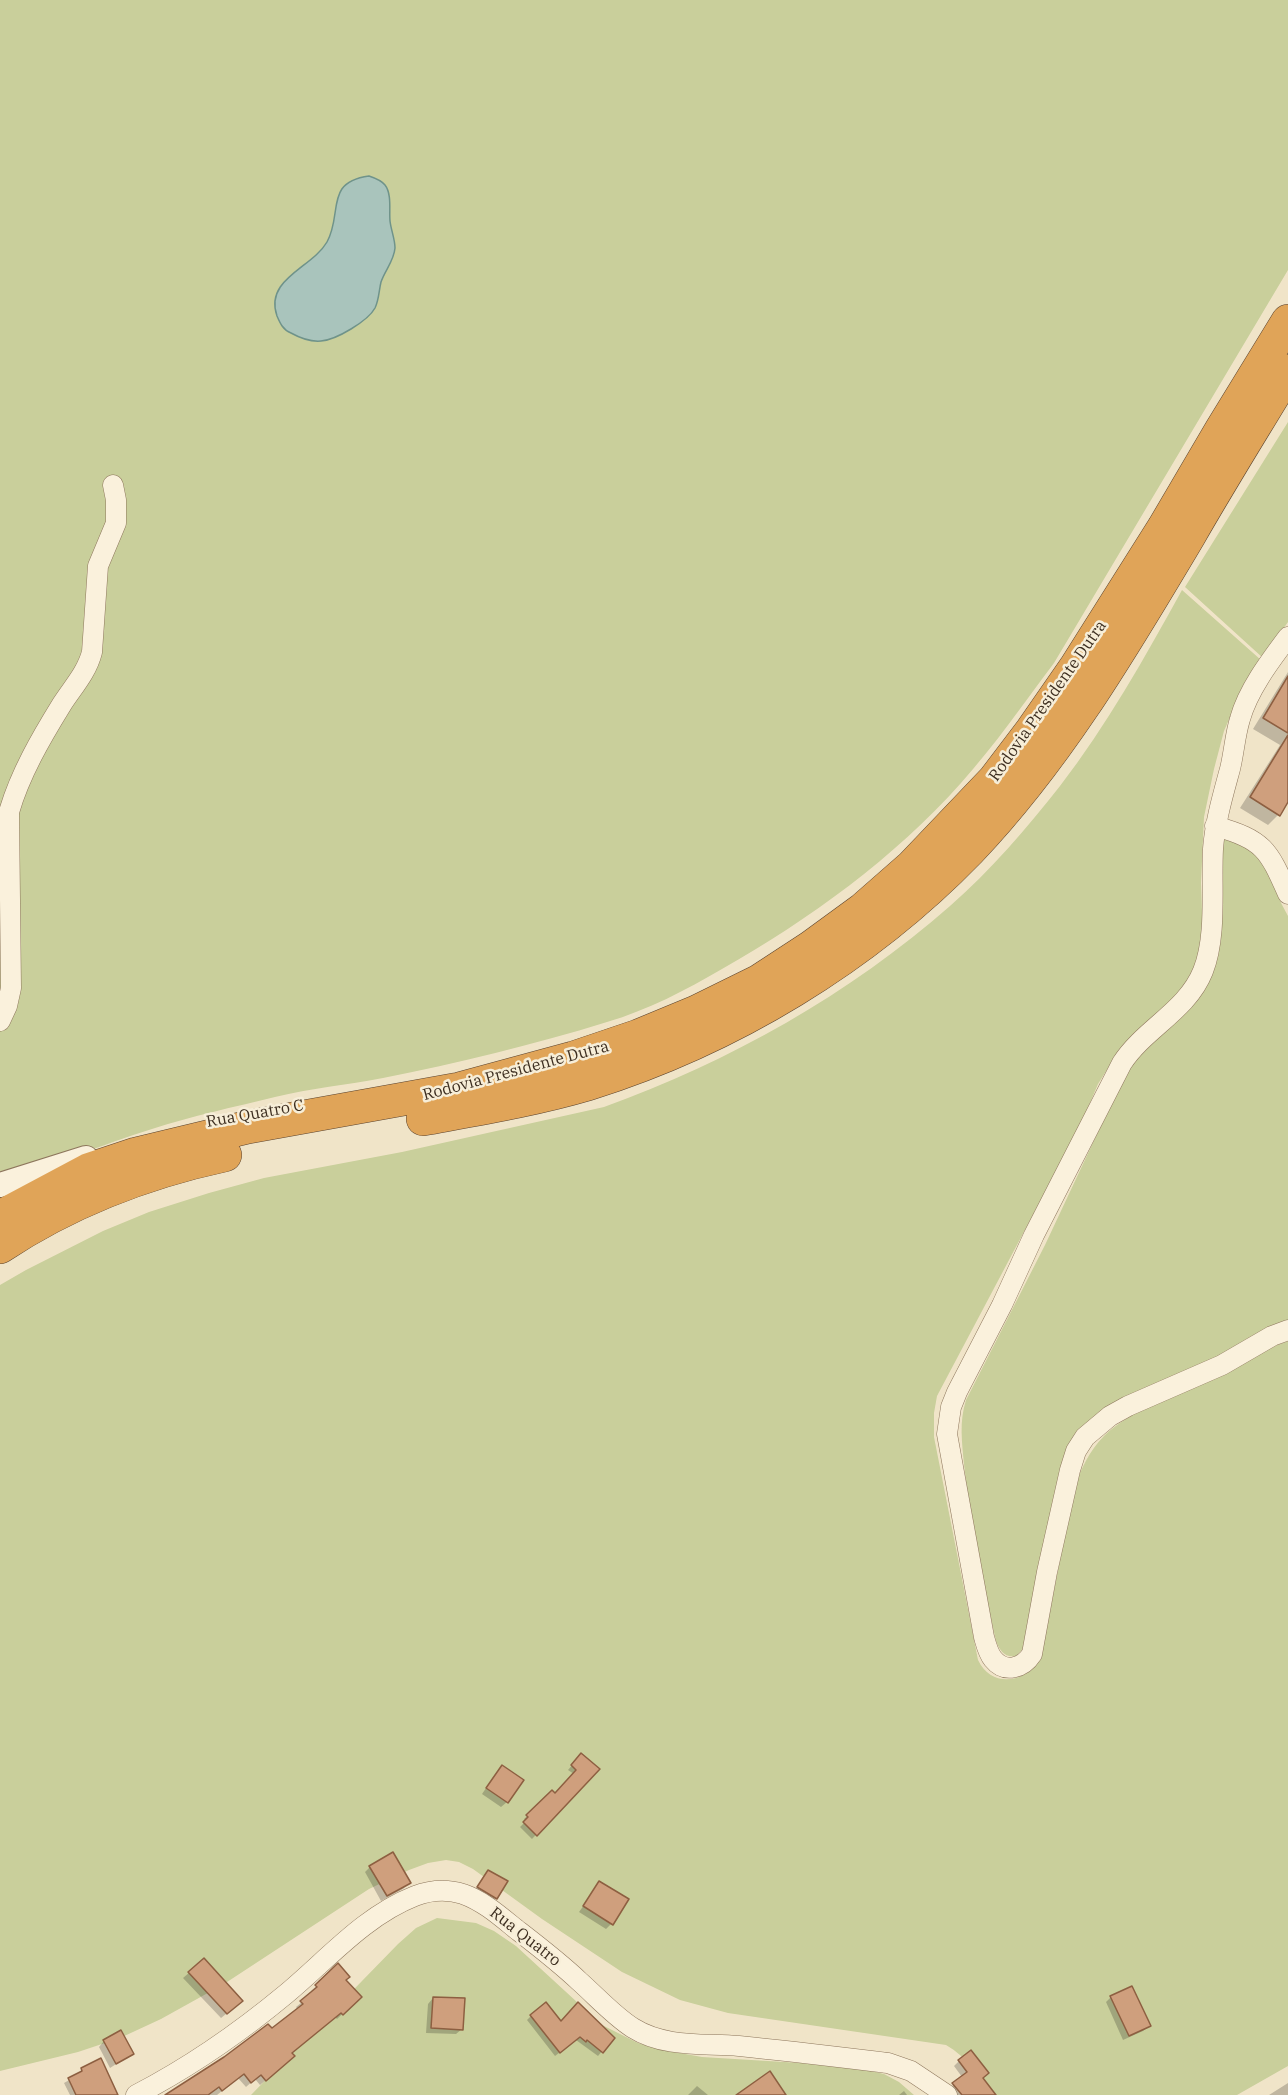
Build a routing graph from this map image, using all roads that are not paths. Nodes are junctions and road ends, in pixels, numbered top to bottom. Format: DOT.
graph roads {
  1 [pos="1288,321"];
  2 [pos="1288,371"];
  3 [pos="113,484"];
  4 [pos="1288,637"];
  5 [pos="1215,826"];
  6 [pos="1288,894"];
  7 [pos="0,1021"];
  8 [pos="517,1074"];
  9 [pos="0,1185"];
  10 [pos="0,1217"];
  11 [pos="0,1247"];
  12 [pos="1288,1330"];
  13 [pos="136,2095"];
  14 [pos="947,2095"];
  1 -- 8 [label="highway, Rodovia Presidente Dutra"];
  2 -- 11 [label="highway, Rodovia Presidente Dutra"];
  3 -- 7 [label="street"];
  4 -- 5 [label="street"];
  5 -- 6 [label="street"];
  5 -- 12 [label="street"];
  8 -- 9 [label="street, Rua Quatro C"];
  8 -- 10 [label="highway, Rodovia Presidente Dutra"];
  13 -- 14 [label="street, Rua Quatro"];
}
